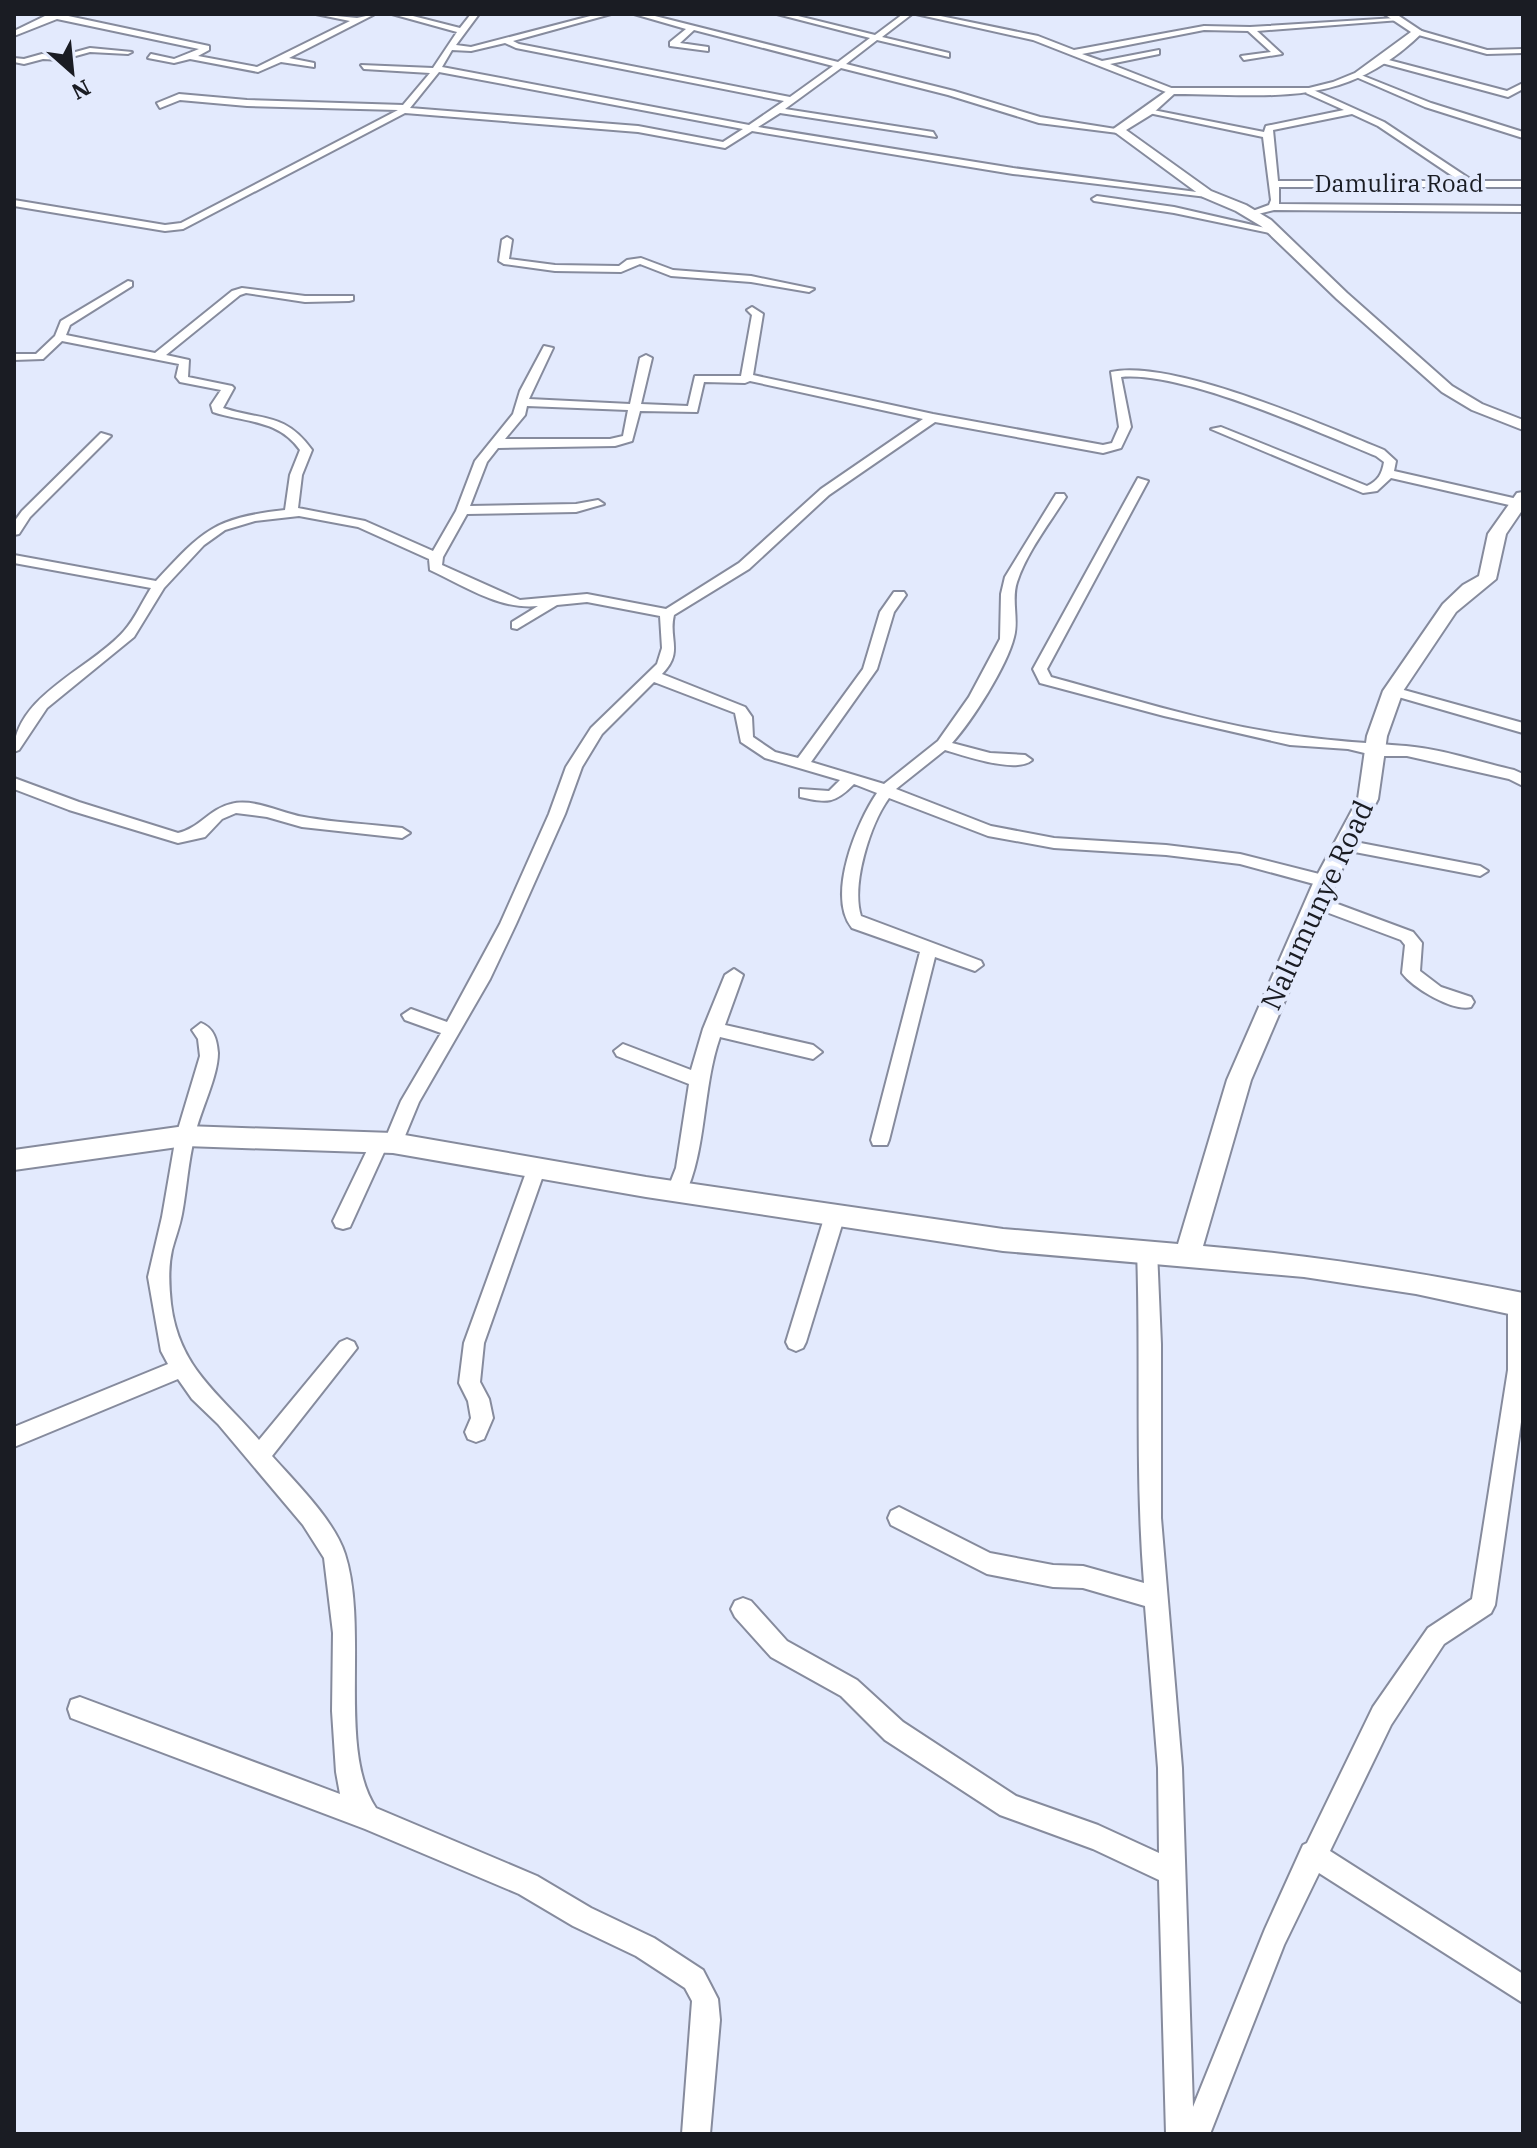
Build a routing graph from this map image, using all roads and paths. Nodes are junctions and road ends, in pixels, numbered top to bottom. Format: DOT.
graph roads {
  1 [pos="320,14"];
  2 [pos="371,14"];
  3 [pos="396,14"];
  4 [pos="607,14"];
  5 [pos="638,14"];
  6 [pos="781,14"];
  7 [pos="908,14"];
  8 [pos="920,14"];
  9 [pos="55,15"];
  10 [pos="471,15"];
  11 [pos="1392,17"];
  12 [pos="357,20"];
  13 [pos="692,28"];
  14 [pos="1250,29"];
  15 [pos="463,31"];
  16 [pos="1418,32"];
  17 [pos="14,34"];
  18 [pos="878,38"];
  19 [pos="507,40"];
  20 [pos="451,47"];
  21 [pos="705,49"];
  22 [pos="1523,51"];
  23 [pos="128,52"];
  24 [pos="1156,52"];
  25 [pos="1073,53"];
  26 [pos="946,55"];
  27 [pos="151,56"];
  28 [pos="190,57"];
  29 [pos="1244,58"];
  30 [pos="281,59"];
  31 [pos="14,60"];
  32 [pos="1381,60"];
  33 [pos="1100,64"];
  34 [pos="311,65"];
  35 [pos="839,66"];
  36 [pos="364,67"];
  37 [pos="1359,75"];
  38 [pos="1523,86"];
  39 [pos="1171,91"];
  40 [pos="1309,91"];
  41 [pos="791,100"];
  42 [pos="160,105"];
  43 [pos="404,109"];
  44 [pos="778,110"];
  45 [pos="1354,111"];
  46 [pos="1148,112"];
  47 [pos="752,127"];
  48 [pos="1118,130"];
  49 [pos="933,135"];
  50 [pos="1267,135"];
  51 [pos="1523,135"];
  52 [pos="1275,184"];
  53 [pos="1471,184"];
  54 [pos="1523,184"];
  55 [pos="1207,194"];
  56 [pos="1097,199"];
  57 [pos="14,203"];
  58 [pos="1273,207"];
  59 [pos="1523,209"];
  60 [pos="1253,214"];
  61 [pos="1274,231"];
  62 [pos="507,240"];
  63 [pos="128,284"];
  64 [pos="809,289"];
  65 [pos="349,298"];
  66 [pos="752,310"];
  67 [pos="60,337"];
  68 [pos="548,348"];
  69 [pos="14,357"];
  70 [pos="157,357"];
  71 [pos="646,358"];
  72 [pos="745,380"];
  73 [pos="523,402"];
  74 [pos="635,408"];
  75 [pos="933,418"];
  76 [pos="1523,425"];
  77 [pos="1217,429"];
  78 [pos="105,436"];
  79 [pos="494,445"];
  80 [pos="1389,474"];
  81 [pos="1142,481"];
  82 [pos="1060,497"];
  83 [pos="1520,500"];
  84 [pos="598,504"];
  85 [pos="462,511"];
  86 [pos="20,513"];
  87 [pos="291,514"];
  88 [pos="14,531"];
  89 [pos="436,557"];
  90 [pos="14,559"];
  91 [pos="159,586"];
  92 [pos="899,595"];
  93 [pos="556,601"];
  94 [pos="668,613"];
  95 [pos="517,625"];
  96 [pos="653,676"];
  97 [pos="1393,691"];
  98 [pos="1523,728"];
  99 [pos="943,745"];
  100 [pos="14,747"];
  101 [pos="1377,751"];
  102 [pos="1025,760"];
  103 [pos="801,765"];
  104 [pos="851,778"];
  105 [pos="1523,781"];
  106 [pos="14,783"];
  107 [pos="884,791"];
  108 [pos="805,793"];
  109 [pos="402,833"];
  110 [pos="1345,845"];
  111 [pos="1480,871"];
  112 [pos="1320,892"];
  113 [pos="929,949"];
  114 [pos="975,965"];
  115 [pos="734,975"];
  116 [pos="1465,1002"];
  117 [pos="411,1015"];
  118 [pos="712,1029"];
  119 [pos="201,1030"];
  120 [pos="451,1030"];
  121 [pos="623,1051"];
  122 [pos="813,1052"];
  123 [pos="698,1080"];
  124 [pos="185,1136"];
  125 [pos="880,1140"];
  126 [pos="387,1142"];
  127 [pos="14,1160"];
  128 [pos="537,1167"];
  129 [pos="677,1191"];
  130 [pos="835,1215"];
  131 [pos="343,1221"];
  132 [pos="1147,1250"];
  133 [pos="1188,1254"];
  134 [pos="1520,1305"];
  135 [pos="796,1342"];
  136 [pos="347,1348"];
  137 [pos="182,1368"];
  138 [pos="476,1432"];
  139 [pos="14,1437"];
  140 [pos="259,1456"];
  141 [pos="899,1518"];
  142 [pos="1157,1598"];
  143 [pos="743,1609"];
  144 [pos="80,1709"];
  145 [pos="367,1817"];
  146 [pos="1312,1854"];
  147 [pos="1172,1873"];
  148 [pos="1523,1990"];
  149 [pos="696,2134"];
  150 [pos="1180,2134"];
  151 [pos="1196,2134"];
  1 -- 12 [label="street"];
  2 -- 12 [label="street"];
  3 -- 15 [label="street"];
  4 -- 19 [label="street"];
  5 -- 13 [label="street"];
  6 -- 18 [label="street"];
  7 -- 18 [label="street"];
  8 -- 25 [label="street"];
  9 -- 17 [label="street"];
  9 -- 28 [label="street"];
  10 -- 15 [label="street"];
  11 -- 14 [label="street"];
  11 -- 16 [label="street"];
  12 -- 30 [label="street"];
  13 -- 21 [label="street"];
  13 -- 35 [label="street"];
  14 -- 25 [label="street"];
  14 -- 29 [label="street"];
  15 -- 20 [label="street"];
  16 -- 22 [label="street"];
  16 -- 32 [label="street"];
  18 -- 26 [label="street"];
  18 -- 35 [label="street"];
  19 -- 20 [label="street"];
  19 -- 41 [label="street"];
  20 -- 47 [label="street"];
  23 -- 31 [label="street"];
  24 -- 33 [label="street"];
  25 -- 33 [label="street"];
  27 -- 28 [label="street"];
  28 -- 30 [label="street"];
  30 -- 34 [label="street"];
  32 -- 37 [label="street"];
  32 -- 38 [label="street"];
  33 -- 39 [label="street"];
  35 -- 41 [label="street"];
  35 -- 48 [label="street"];
  36 -- 43 [label="street"];
  37 -- 40 [label="street"];
  37 -- 51 [label="street"];
  39 -- 40 [label="street"];
  39 -- 46 [label="street"];
  40 -- 45 [label="street"];
  41 -- 44 [label="street"];
  42 -- 43 [label="street"];
  43 -- 47 [label="street"];
  43 -- 57 [label="street"];
  44 -- 47 [label="street"];
  44 -- 49 [label="street"];
  45 -- 50 [label="street"];
  45 -- 53 [label="street"];
  46 -- 48 [label="street"];
  46 -- 50 [label="street"];
  47 -- 55 [label="street"];
  48 -- 55 [label="street"];
  50 -- 52 [label="street"];
  52 -- 53 [label="street, Damulira Road"];
  52 -- 58 [label="street"];
  53 -- 54 [label="street, Damulira Road"];
  55 -- 60 [label="street"];
  56 -- 61 [label="street"];
  58 -- 59 [label="street"];
  58 -- 60 [label="street"];
  60 -- 61 [label="street"];
  61 -- 76 [label="street"];
  62 -- 64 [label="street"];
  63 -- 67 [label="street"];
  65 -- 70 [label="street"];
  66 -- 75 [label="street"];
  67 -- 69 [label="street"];
  67 -- 70 [label="street"];
  68 -- 73 [label="street"];
  70 -- 87 [label="street"];
  71 -- 74 [label="street"];
  72 -- 74 [label="street"];
  73 -- 74 [label="street"];
  73 -- 79 [label="street"];
  74 -- 79 [label="street"];
  75 -- 80 [label="street"];
  75 -- 94 [label="street"];
  77 -- 80 [label="street"];
  78 -- 86 [label="street"];
  79 -- 85 [label="street"];
  80 -- 83 [label="street"];
  81 -- 101 [label="street"];
  82 -- 99 [label="street"];
  83 -- 97 [label="street, Nalumunye Road"];
  84 -- 85 [label="street"];
  85 -- 89 [label="street"];
  86 -- 88 [label="street"];
  87 -- 89 [label="street"];
  87 -- 91 [label="street"];
  89 -- 93 [label="street"];
  90 -- 91 [label="street"];
  91 -- 100 [label="street"];
  92 -- 103 [label="street"];
  93 -- 94 [label="street"];
  93 -- 95 [label="street"];
  94 -- 96 [label="street"];
  96 -- 103 [label="street"];
  96 -- 120 [label="street"];
  97 -- 98 [label="street"];
  97 -- 101 [label="street, Nalumunye Road"];
  99 -- 102 [label="street"];
  99 -- 107 [label="street"];
  101 -- 105 [label="street"];
  101 -- 110 [label="street, Nalumunye Road"];
  103 -- 104 [label="street"];
  104 -- 107 [label="street"];
  104 -- 108 [label="street"];
  106 -- 109 [label="street"];
  107 -- 112 [label="street"];
  107 -- 113 [label="street"];
  110 -- 111 [label="street"];
  110 -- 112 [label="street, Nalumunye Road"];
  112 -- 116 [label="street"];
  112 -- 133 [label="street, Nalumunye Road"];
  113 -- 114 [label="street"];
  113 -- 125 [label="street"];
  115 -- 118 [label="street"];
  117 -- 120 [label="street"];
  118 -- 122 [label="street"];
  118 -- 123 [label="street"];
  119 -- 124 [label="street"];
  120 -- 126 [label="street"];
  121 -- 123 [label="street"];
  123 -- 129 [label="street"];
  124 -- 126 [label="street"];
  124 -- 127 [label="street"];
  124 -- 137 [label="street"];
  126 -- 128 [label="street"];
  126 -- 131 [label="street"];
  128 -- 129 [label="street"];
  128 -- 138 [label="street"];
  129 -- 130 [label="street"];
  130 -- 132 [label="street"];
  130 -- 135 [label="street"];
  132 -- 133 [label="street"];
  132 -- 142 [label="street"];
  133 -- 134 [label="street"];
  134 -- 146 [label="street"];
  136 -- 140 [label="street"];
  137 -- 139 [label="street"];
  137 -- 140 [label="street"];
  140 -- 145 [label="street"];
  141 -- 142 [label="street"];
  142 -- 147 [label="street"];
  143 -- 147 [label="street"];
  144 -- 145 [label="street"];
  145 -- 149 [label="street"];
  146 -- 148 [label="street"];
  146 -- 151 [label="street"];
  147 -- 150 [label="street"];
}
